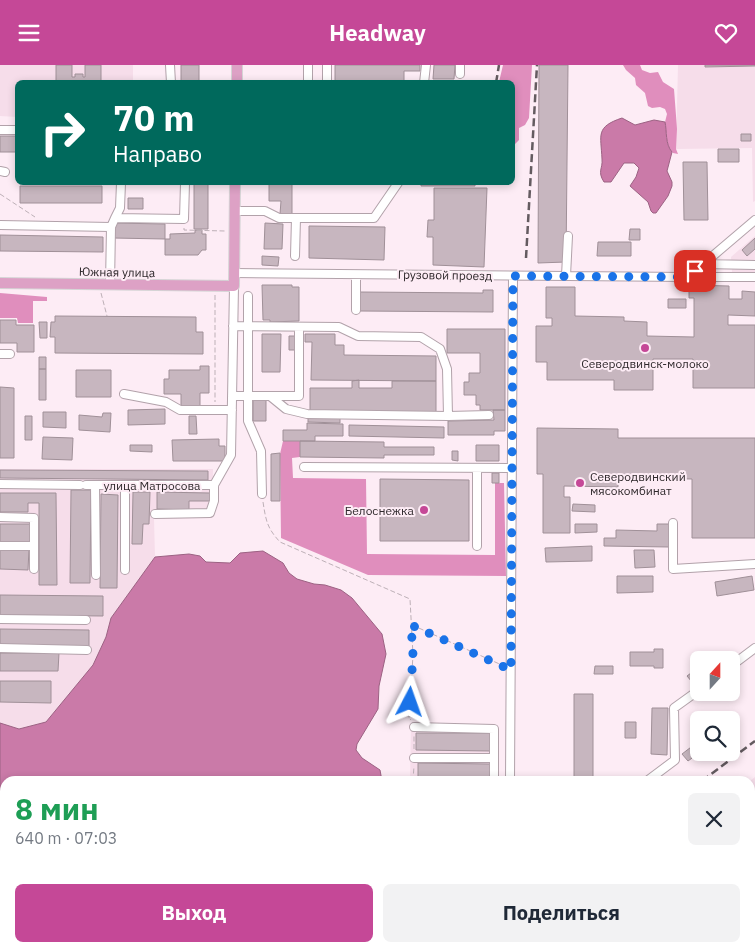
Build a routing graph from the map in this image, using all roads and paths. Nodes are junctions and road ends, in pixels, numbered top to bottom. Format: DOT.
graph roads {
  1 [pos="170,65"];
  2 [pos="237,65"];
  3 [pos="308,65"];
  4 [pos="327,65"];
  5 [pos="426,65"];
  6 [pos="460,65"];
  7 [pos="460,74"];
  8 [pos="171,80"];
  9 [pos="237,80"];
  10 [pos="308,80"];
  11 [pos="327,80"];
  12 [pos="424,80"];
  13 [pos="0,130"];
  14 [pos="15,130"];
  15 [pos="121,185"];
  16 [pos="185,185"];
  17 [pos="235,185"];
  18 [pos="397,185"];
  19 [pos="0,194"];
  20 [pos="235,211"];
  21 [pos="115,218"];
  22 [pos="296,218"];
  23 [pos="184,219"];
  24 [pos="755,220"];
  25 [pos="0,225"];
  26 [pos="48,226"];
  27 [pos="111,227"];
  28 [pos="235,231"];
  29 [pos="568,236"];
  30 [pos="295,256"];
  31 [pos="703,264"];
  32 [pos="755,265"];
  33 [pos="234,273"];
  34 [pos="356,275"];
  35 [pos="513,276"];
  36 [pos="566,276"];
  37 [pos="688,277"];
  38 [pos="755,277"];
  39 [pos="0,283"];
  40 [pos="110,285"];
  41 [pos="234,286"];
  42 [pos="101,293"];
  43 [pos="214,295"];
  44 [pos="248,296"];
  45 [pos="356,310"];
  46 [pos="108,316"];
  47 [pos="233,326"];
  48 [pos="248,327"];
  49 [pos="299,327"];
  50 [pos="0,354"];
  51 [pos="10,355"];
  52 [pos="124,394"];
  53 [pos="232,396"];
  54 [pos="249,396"];
  55 [pos="270,396"];
  56 [pos="232,410"];
  57 [pos="215,411"];
  58 [pos="489,415"];
  59 [pos="448,416"];
  60 [pos="304,467"];
  61 [pos="477,468"];
  62 [pos="512,468"];
  63 [pos="0,484"];
  64 [pos="95,485"];
  65 [pos="125,485"];
  66 [pos="214,485"];
  67 [pos="262,494"];
  68 [pos="155,514"];
  69 [pos="0,517"];
  70 [pos="673,523"];
  71 [pos="0,546"];
  72 [pos="34,546"];
  73 [pos="477,546"];
  74 [pos="755,564"];
  75 [pos="34,569"];
  76 [pos="125,570"];
  77 [pos="96,575"];
  78 [pos="0,619"];
  79 [pos="86,620"];
  80 [pos="411,625"];
  81 [pos="0,648"];
  82 [pos="755,648"];
  83 [pos="87,650"];
  84 [pos="740,659"];
  85 [pos="511,670"];
  86 [pos="690,697"];
  87 [pos="414,727"];
  88 [pos="414,758"];
  89 [pos="494,758"];
  90 [pos="494,776"];
  91 [pos="510,776"];
  92 [pos="653,776"];
  1 -- 8 [label="street"];
  2 -- 9 [label="main road"];
  3 -- 10 [label="street"];
  4 -- 11 [label="street"];
  5 -- 12 [label="street"];
  6 -- 7 [label="street"];
  13 -- 14 [label="street"];
  15 -- 21 [label="street"];
  16 -- 23 [label="street"];
  17 -- 20 [label="main road"];
  18 -- 22 [label="street"];
  19 -- 26 [label="path"];
  20 -- 22 [label="street"];
  20 -- 28 [label="main road"];
  21 -- 23 [label="street"];
  21 -- 27 [label="street"];
  22 -- 30 [label="street"];
  23 -- 28 [label="path"];
  24 -- 31 [label="street"];
  25 -- 26 [label="street"];
  26 -- 27 [label="street"];
  27 -- 40 [label="street"];
  28 -- 33 [label="main road"];
  29 -- 36 [label="street"];
  31 -- 32 [label="street"];
  31 -- 37 [label="street"];
  33 -- 34 [label="street, Грузовой проезд"];
  33 -- 41 [label="main road"];
  34 -- 35 [label="street, Грузовой проезд"];
  34 -- 45 [label="street"];
  35 -- 36 [label="street, Грузовой проезд"];
  35 -- 62 [label="street"];
  36 -- 37 [label="street, Грузовой проезд"];
  37 -- 38 [label="street, Грузовой проезд"];
  39 -- 40 [label="main road, Южная улица"];
  40 -- 41 [label="main road, Южная улица"];
  41 -- 47 [label="street"];
  42 -- 46 [label="path"];
  43 -- 57 [label="path"];
  44 -- 48 [label="street"];
  47 -- 48 [label="street"];
  47 -- 53 [label="street"];
  48 -- 49 [label="street"];
  48 -- 54 [label="street"];
  49 -- 55 [label="street"];
  49 -- 59 [label="street"];
  50 -- 51 [label="street"];
  52 -- 57 [label="street"];
  53 -- 54 [label="street"];
  53 -- 56 [label="street"];
  54 -- 55 [label="street"];
  54 -- 67 [label="street"];
  55 -- 59 [label="street"];
  56 -- 57 [label="street"];
  56 -- 66 [label="street, улица Матросова"];
  58 -- 59 [label="street"];
  60 -- 61 [label="street"];
  61 -- 62 [label="street"];
  61 -- 73 [label="street"];
  62 -- 85 [label="street"];
  63 -- 64 [label="street, улица Матросова"];
  64 -- 65 [label="street, улица Матросова"];
  64 -- 77 [label="street"];
  65 -- 66 [label="street, улица Матросова"];
  65 -- 76 [label="street"];
  66 -- 68 [label="street"];
  67 -- 80 [label="path"];
  69 -- 72 [label="street"];
  70 -- 74 [label="street"];
  71 -- 72 [label="street"];
  72 -- 75 [label="street"];
  78 -- 79 [label="street"];
  80 -- 85 [label="path"];
  80 -- 87 [label="path"];
  81 -- 83 [label="street"];
  82 -- 84 [label="street"];
  85 -- 91 [label="street"];
  86 -- 92 [label="street"];
  87 -- 89 [label="street"];
  88 -- 89 [label="street"];
  89 -- 90 [label="street"];
}
